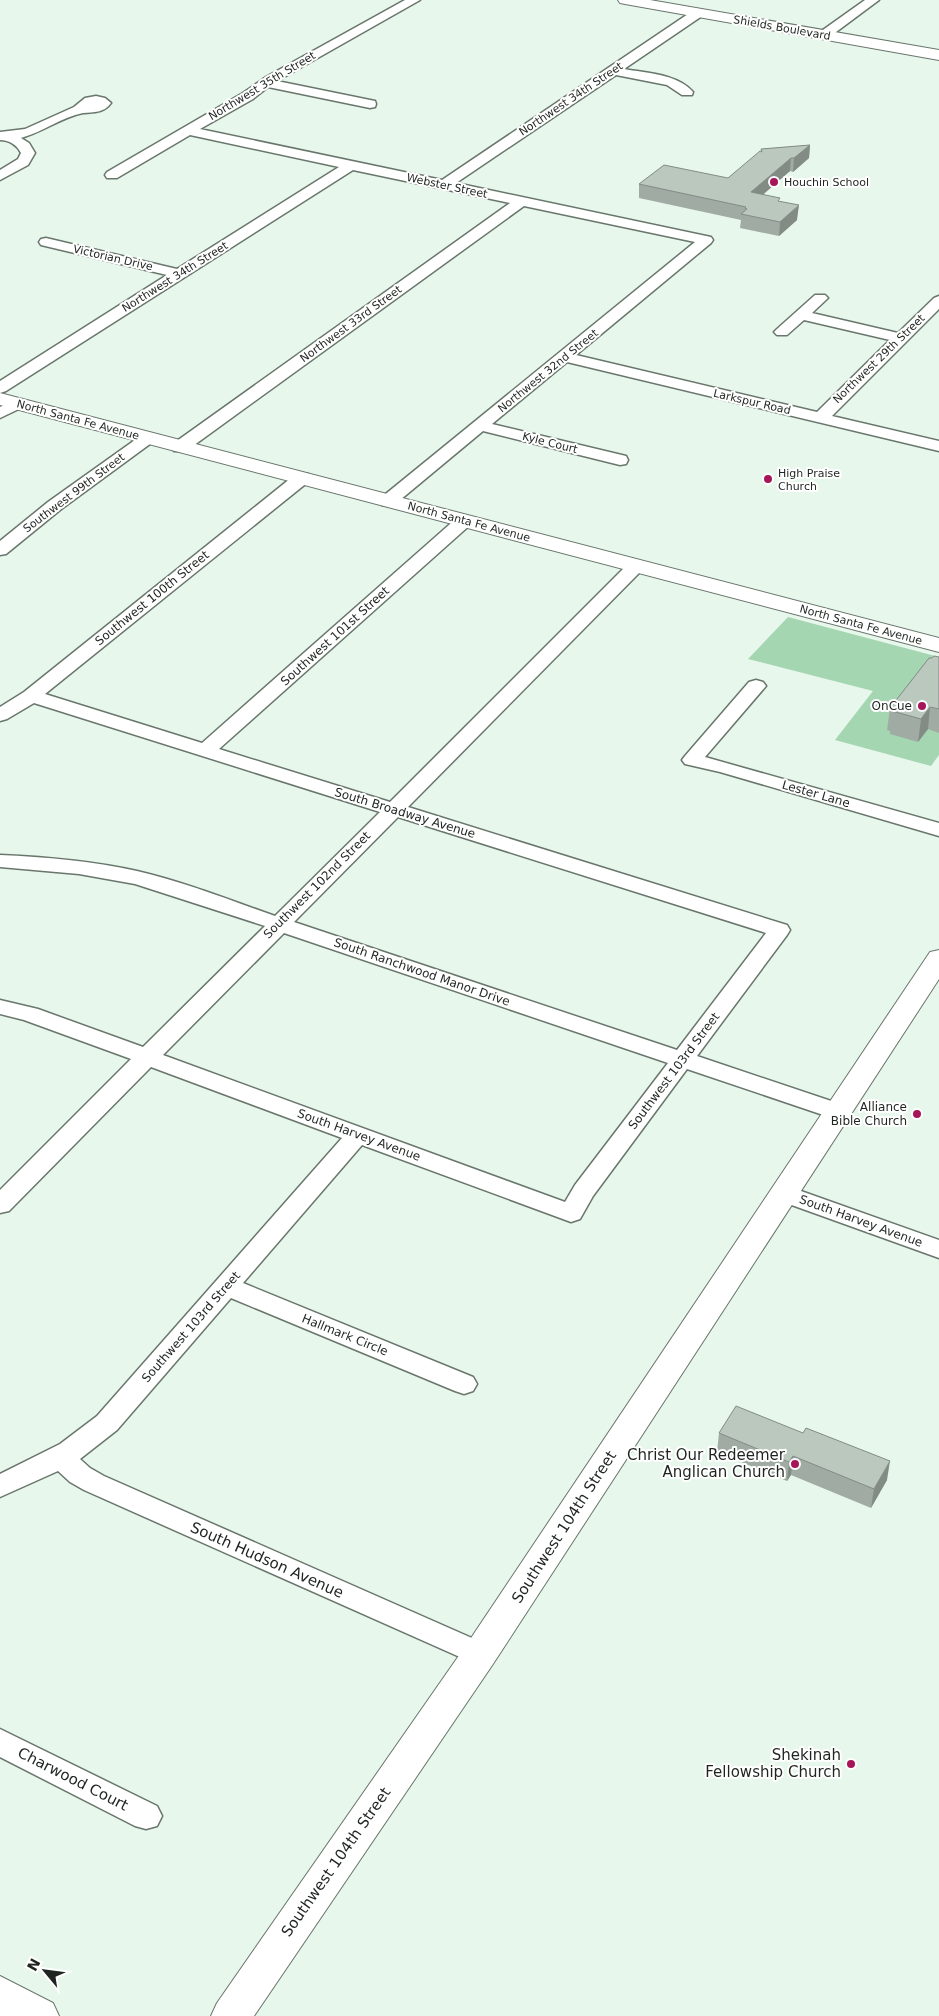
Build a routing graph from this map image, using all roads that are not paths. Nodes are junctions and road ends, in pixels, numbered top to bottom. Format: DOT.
graph roads {
  1 [pos="414,0"];
  2 [pos="625,0"];
  3 [pos="667,0"];
  4 [pos="873,0"];
  5 [pos="698,13"];
  6 [pos="828,32"];
  7 [pos="939,44"];
  8 [pos="939,55"];
  9 [pos="612,70"];
  10 [pos="266,84"];
  11 [pos="687,92"];
  12 [pos="370,104"];
  13 [pos="78,110"];
  14 [pos="189,131"];
  15 [pos="5,136"];
  16 [pos="351,166"];
  17 [pos="112,175"];
  18 [pos="0,176"];
  19 [pos="444,185"];
  20 [pos="522,202"];
  21 [pos="706,240"];
  22 [pos="46,242"];
  23 [pos="180,274"];
  24 [pos="820,298"];
  25 [pos="939,301"];
  26 [pos="802,315"];
  27 [pos="782,332"];
  28 [pos="901,338"];
  29 [pos="565,357"];
  30 [pos="0,388"];
  31 [pos="6,406"];
  32 [pos="820,418"];
  33 [pos="481,426"];
  34 [pos="148,438"];
  35 [pos="939,446"];
  36 [pos="180,447"];
  37 [pos="620,460"];
  38 [pos="302,478"];
  39 [pos="388,501"];
  40 [pos="464,521"];
  41 [pos="0,550"];
  42 [pos="636,566"];
  43 [pos="939,645"];
  44 [pos="756,686"];
  45 [pos="31,696"];
  46 [pos="0,715"];
  47 [pos="206,751"];
  48 [pos="393,809"];
  49 [pos="939,830"];
  50 [pos="0,861"];
  51 [pos="279,924"];
  52 [pos="779,930"];
  53 [pos="939,958"];
  54 [pos="0,1007"];
  55 [pos="146,1056"];
  56 [pos="683,1060"];
  57 [pos="838,1112"];
  58 [pos="357,1136"];
  59 [pos="784,1193"];
  60 [pos="0,1205"];
  61 [pos="571,1213"];
  62 [pos="939,1249"];
  63 [pos="226,1286"];
  64 [pos="464,1384"];
  65 [pos="61,1458"];
  66 [pos="0,1486"];
  67 [pos="480,1654"];
  68 [pos="0,1742"];
  69 [pos="146,1816"];
  70 [pos="0,1995"];
  71 [pos="39,2016"];
  72 [pos="231,2016"];
  1 -- 10 [label="street, Northwest 35th Street"];
  2 -- 5 [label="main road, Shields Boulevard"];
  3 -- 6 [label="main road, Shields Boulevard"];
  4 -- 6 [label="street"];
  5 -- 6 [label="main road, Shields Boulevard"];
  5 -- 9 [label="street, Northwest 34th Street"];
  6 -- 7 [label="main road, Shields Boulevard"];
  6 -- 8 [label="main road, Shields Boulevard"];
  9 -- 11 [label="street"];
  9 -- 19 [label="street, Northwest 34th Street"];
  10 -- 12 [label="street"];
  10 -- 14 [label="street, Northwest 35th Street"];
  13 -- 15 [label="street"];
  14 -- 16 [label="street, Webster Street"];
  14 -- 17 [label="street, Northwest 35th Street"];
  15 -- 18 [label="street"];
  16 -- 19 [label="street, Webster Street"];
  16 -- 23 [label="street, Northwest 34th Street"];
  19 -- 20 [label="street, Webster Street"];
  20 -- 21 [label="street, Webster Street"];
  20 -- 36 [label="street, Northwest 33rd Street"];
  21 -- 29 [label="street, Northwest 32nd Street"];
  22 -- 23 [label="street, Victorian Drive"];
  23 -- 30 [label="street, Northwest 34th Street"];
  24 -- 26 [label="street"];
  25 -- 28 [label="street, Northwest 29th Street"];
  26 -- 27 [label="street"];
  26 -- 28 [label="street"];
  28 -- 32 [label="street, Northwest 29th Street"];
  29 -- 32 [label="street, Larkspur Road"];
  29 -- 33 [label="street, Northwest 32nd Street"];
  31 -- 34 [label="main road, North Santa Fe Avenue"];
  32 -- 35 [label="street, Larkspur Road"];
  33 -- 37 [label="street, Kyle Court"];
  33 -- 39 [label="street, Northwest 32nd Street"];
  34 -- 36 [label="main road, North Santa Fe Avenue"];
  34 -- 41 [label="street, Southwest 99th Street"];
  36 -- 38 [label="main road, North Santa Fe Avenue"];
  38 -- 39 [label="main road, North Santa Fe Avenue"];
  38 -- 45 [label="street, Southwest 100th Street"];
  39 -- 40 [label="main road, North Santa Fe Avenue"];
  40 -- 42 [label="main road, North Santa Fe Avenue"];
  40 -- 47 [label="street, Southwest 101st Street"];
  42 -- 43 [label="main road, North Santa Fe Avenue"];
  42 -- 48 [label="street, Southwest 102nd Street"];
  44 -- 49 [label="street, Lester Lane"];
  45 -- 46 [label="street, Southwest 100th Street"];
  45 -- 47 [label="street, South Broadway Avenue"];
  47 -- 48 [label="street, South Broadway Avenue"];
  48 -- 51 [label="street, Southwest 102nd Street"];
  48 -- 52 [label="street, South Broadway Avenue"];
  50 -- 51 [label="street, South Ranchwood Manor Drive"];
  51 -- 55 [label="street, Southwest 102nd Street"];
  51 -- 56 [label="street, South Ranchwood Manor Drive"];
  52 -- 56 [label="street, Southwest 103rd Street"];
  53 -- 57 [label="main road, Southwest 104th Street"];
  54 -- 55 [label="street"];
  55 -- 58 [label="street, South Harvey Avenue"];
  55 -- 60 [label="street, Southwest 102nd Street"];
  56 -- 57 [label="street, South Ranchwood Manor Drive"];
  56 -- 61 [label="street, Southwest 103rd Street"];
  57 -- 59 [label="main road, Southwest 104th Street"];
  58 -- 61 [label="street, South Harvey Avenue"];
  58 -- 63 [label="street, Southwest 103rd Street"];
  59 -- 62 [label="street, South Harvey Avenue"];
  59 -- 67 [label="main road, Southwest 104th Street"];
  63 -- 64 [label="street, Hallmark Circle"];
  63 -- 65 [label="street, Southwest 103rd Street"];
  65 -- 66 [label="street, Southwest 103rd Street"];
  65 -- 67 [label="street, South Hudson Avenue"];
  67 -- 72 [label="main road, Southwest 104th Street"];
  68 -- 69 [label="street, Charwood Court"];
  70 -- 71 [label="main road"];
}
